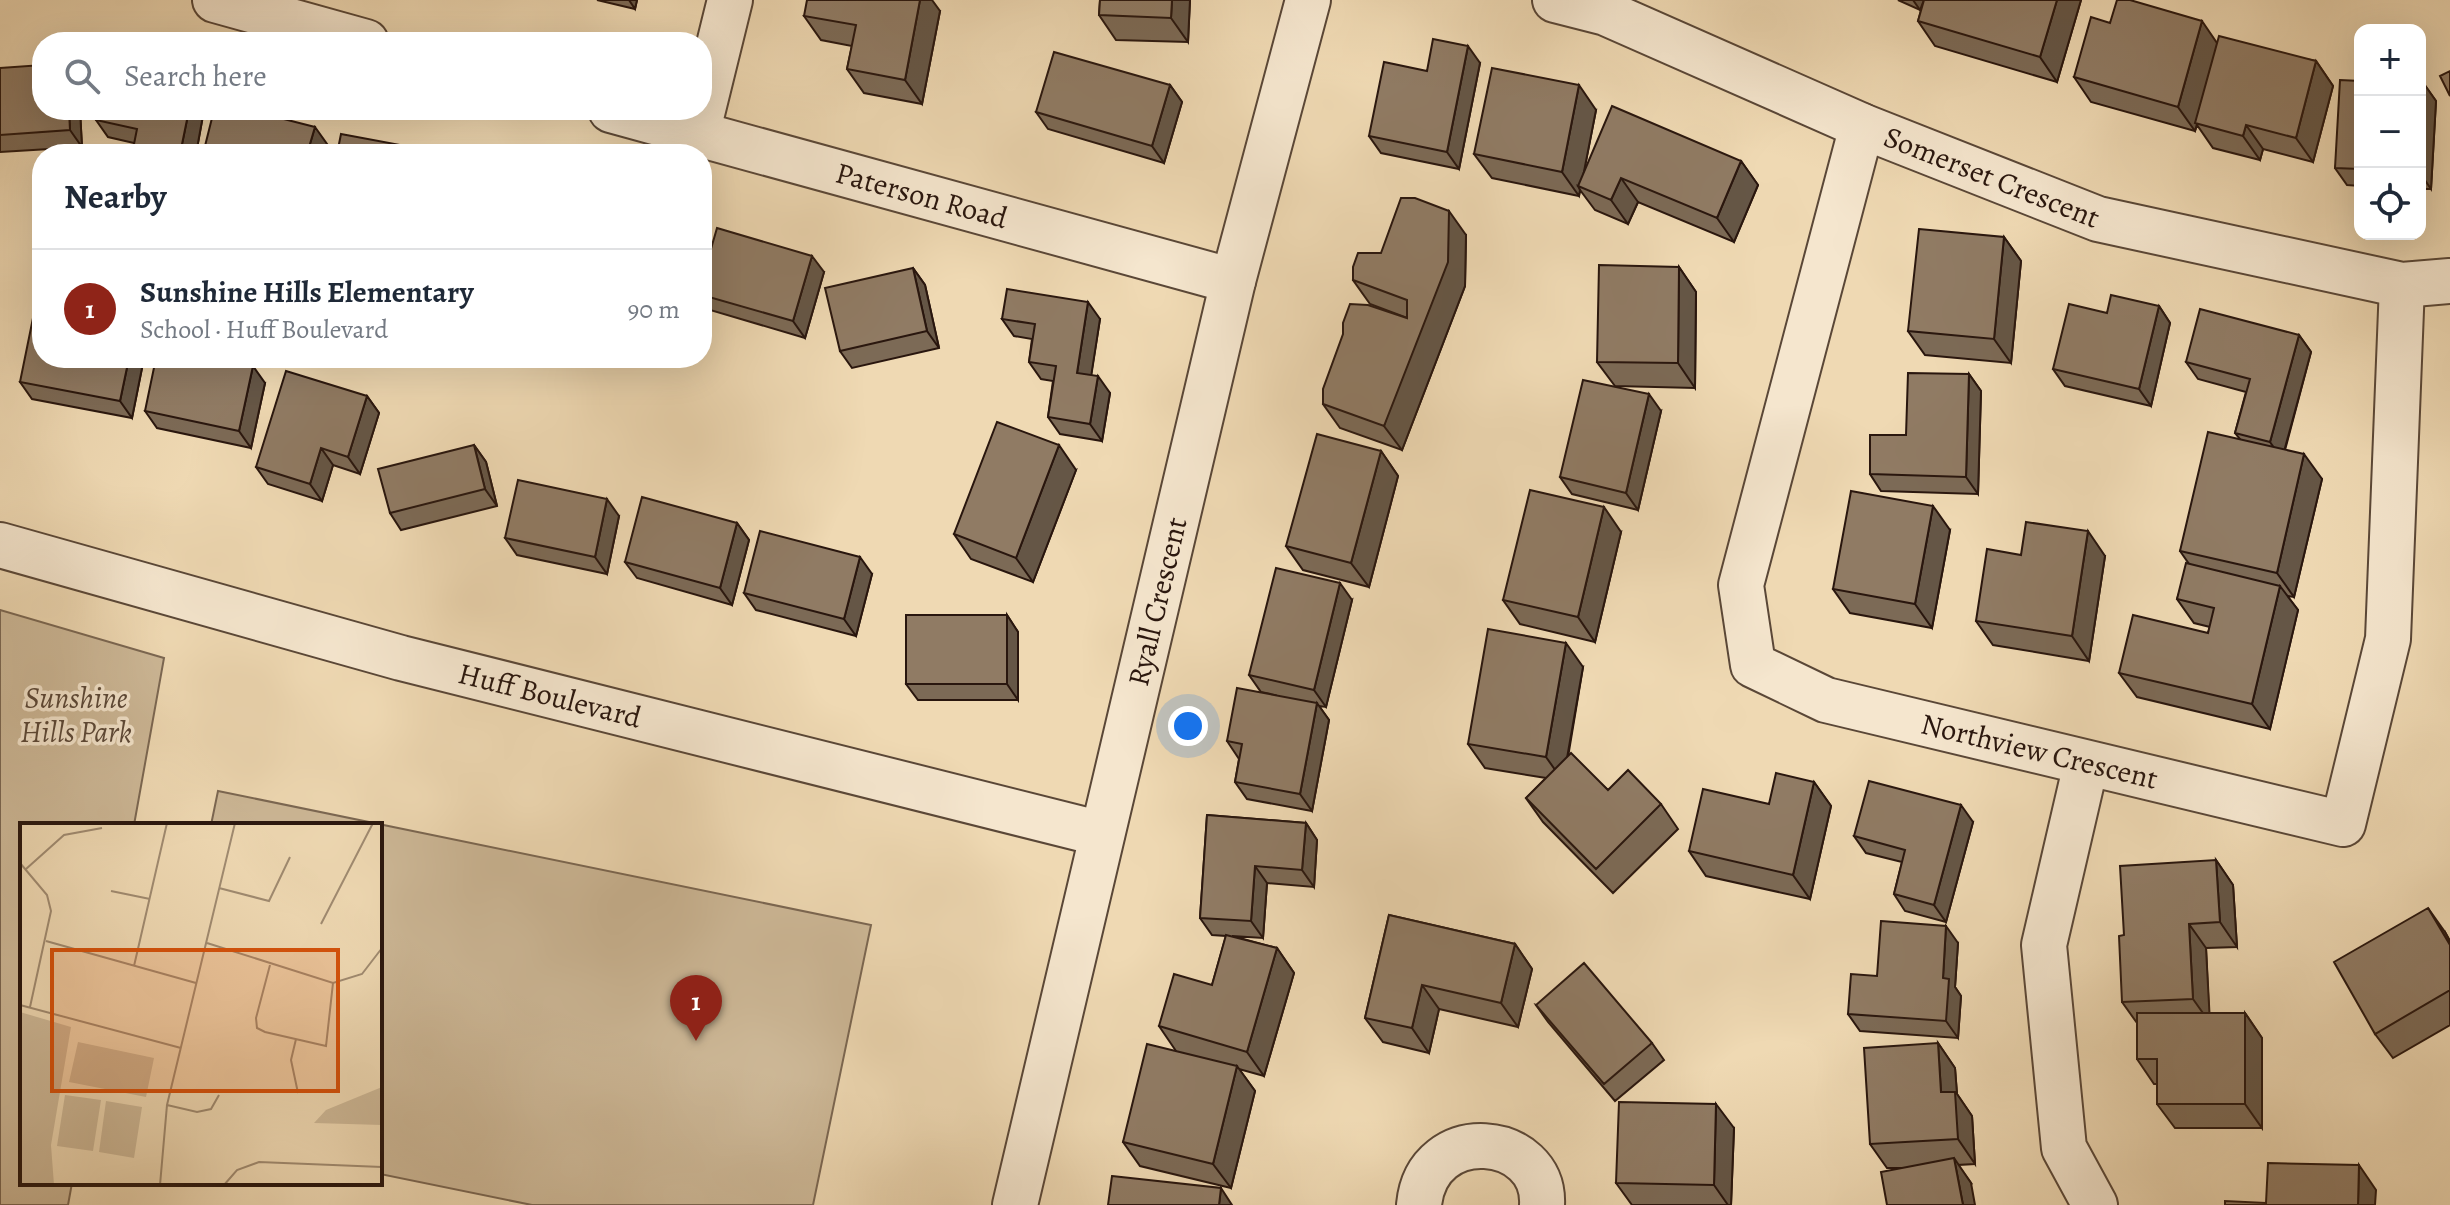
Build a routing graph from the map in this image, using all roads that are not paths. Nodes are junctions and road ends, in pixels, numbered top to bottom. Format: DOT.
graph roads {
  1 [pos="215,0"];
  2 [pos="730,0"];
  3 [pos="1308,0"];
  4 [pos="1555,0"];
  5 [pos="330,32"];
  6 [pos="712,73"];
  7 [pos="647,120"];
  8 [pos="700,120"];
  9 [pos="1862,126"];
  10 [pos="697,134"];
  11 [pos="1233,281"];
  12 [pos="2450,281"];
  13 [pos="2402,285"];
  14 [pos="0,545"];
  15 [pos="2086,764"];
  16 [pos="1102,834"];
  17 [pos="1015,1205"];
  18 [pos="1419,1205"];
  19 [pos="1542,1205"];
  20 [pos="2095,1205"];
  1 -- 5 [label="street"];
  2 -- 6 [label="street"];
  3 -- 11 [label="street, Ryall Crescent"];
  4 -- 9 [label="street, Somerset Crescent"];
  7 -- 10 [label="street, Paterson Road"];
  8 -- 10 [label="street"];
  9 -- 13 [label="street, Somerset Crescent"];
  9 -- 15 [label="street, Northview Crescent"];
  10 -- 11 [label="street, Paterson Road"];
  11 -- 16 [label="street, Ryall Crescent"];
  12 -- 13 [label="street, Somerset Crescent"];
  13 -- 15 [label="street, Northview Crescent"];
  14 -- 16 [label="street, Huff Boulevard"];
  15 -- 20 [label="street"];
  16 -- 17 [label="street, Ryall Crescent"];
  18 -- 19 [label="street"];
}
